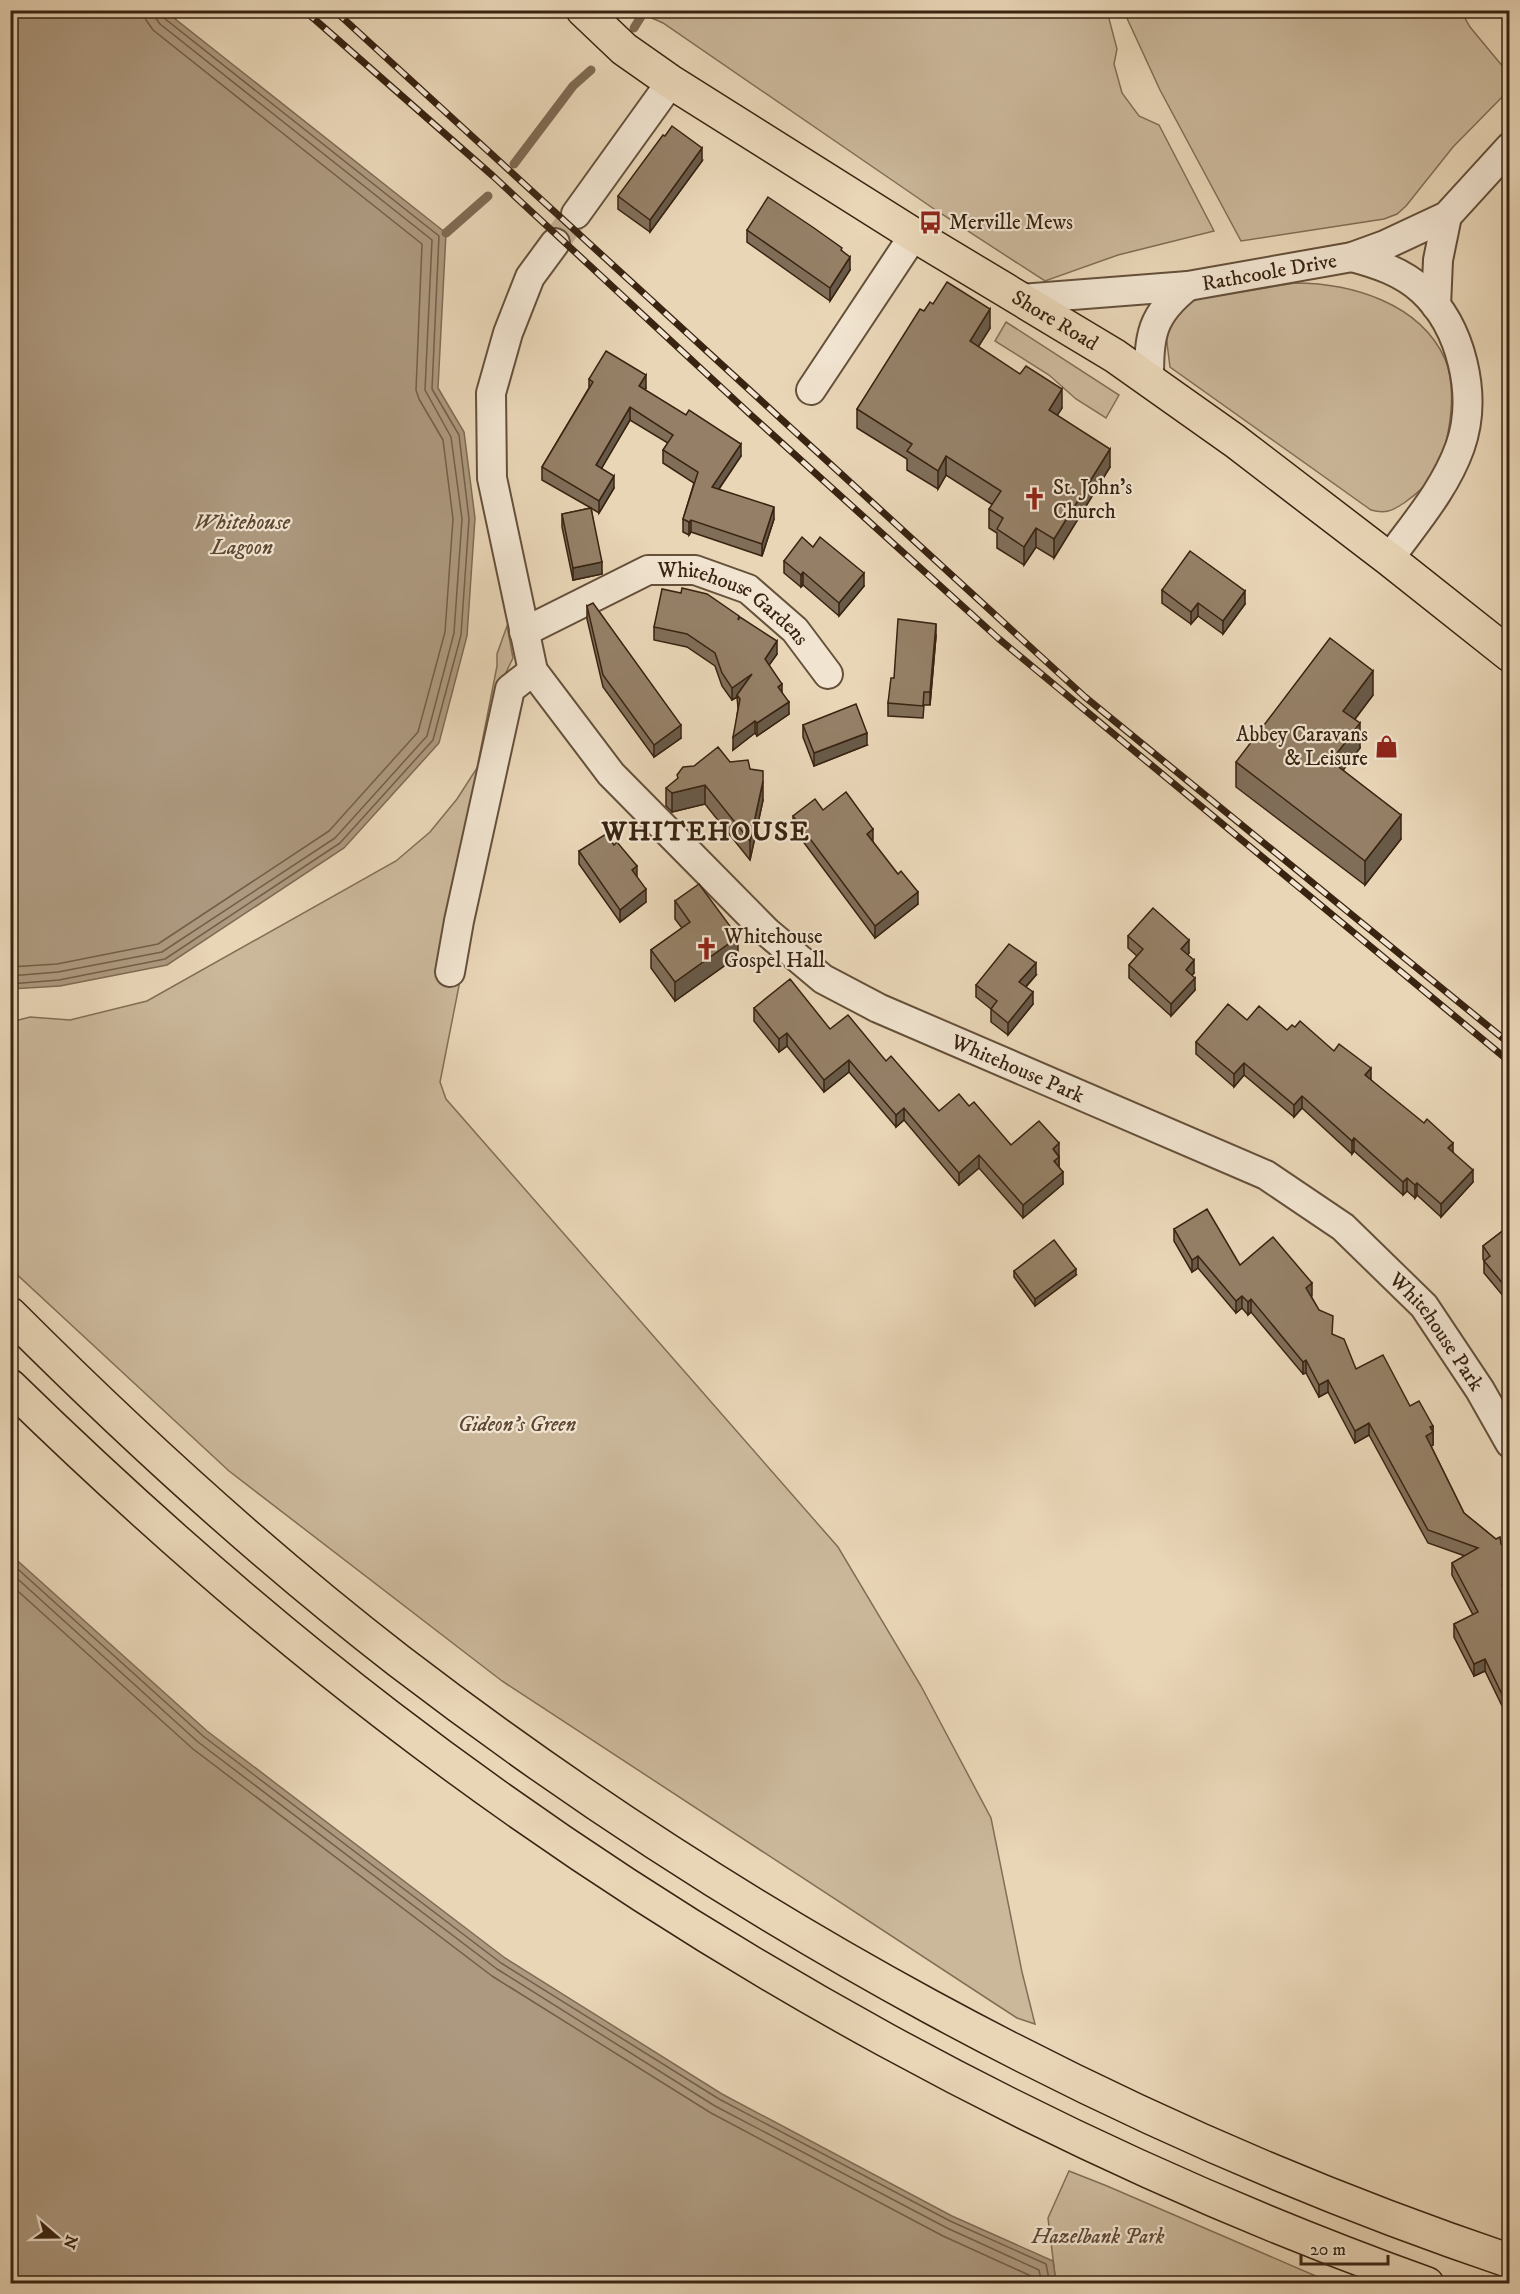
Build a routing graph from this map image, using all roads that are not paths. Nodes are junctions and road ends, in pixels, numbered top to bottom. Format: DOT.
graph roads {
  1 [pos="583,10"];
  2 [pos="671,82"];
  3 [pos="1509,147"];
  4 [pos="576,214"];
  5 [pos="1447,216"];
  6 [pos="914,235"];
  7 [pos="555,243"];
  8 [pos="1352,257"];
  9 [pos="1188,286"];
  10 [pos="1021,299"];
  11 [pos="1436,306"];
  12 [pos="1149,381"];
  13 [pos="811,390"];
  14 [pos="1389,559"];
  15 [pos="524,632"];
  16 [pos="1509,655"];
  17 [pos="533,671"];
  18 [pos="828,674"];
  19 [pos="450,972"];
  20 [pos="10,1314"];
  21 [pos="10,1386"];
  22 [pos="1509,1443"];
  23 [pos="1509,2261"];
  24 [pos="1427,2283"];
  1 -- 2 [label="main road, Shore Road"];
  2 -- 4 [label="street"];
  2 -- 6 [label="main road, Shore Road"];
  3 -- 5 [label="street, Rathcoole Drive"];
  5 -- 8 [label="street, Rathcoole Drive"];
  5 -- 11 [label="street"];
  6 -- 10 [label="main road, Shore Road"];
  6 -- 13 [label="street"];
  7 -- 15 [label="street"];
  8 -- 9 [label="street, Rathcoole Drive"];
  8 -- 11 [label="street, Rathcoole Drive"];
  9 -- 10 [label="street, Rathcoole Drive"];
  9 -- 12 [label="street, Rathcoole Drive"];
  10 -- 12 [label="main road, Shore Road"];
  11 -- 14 [label="street, Rathcoole Drive"];
  12 -- 14 [label="main road, Shore Road"];
  14 -- 16 [label="main road, Shore Road"];
  15 -- 17 [label="street"];
  15 -- 18 [label="street, Whitehouse Gardens"];
  17 -- 19 [label="street"];
  17 -- 22 [label="street, Whitehouse Park"];
  20 -- 23 [label="main road"];
  21 -- 24 [label="main road"];
}
